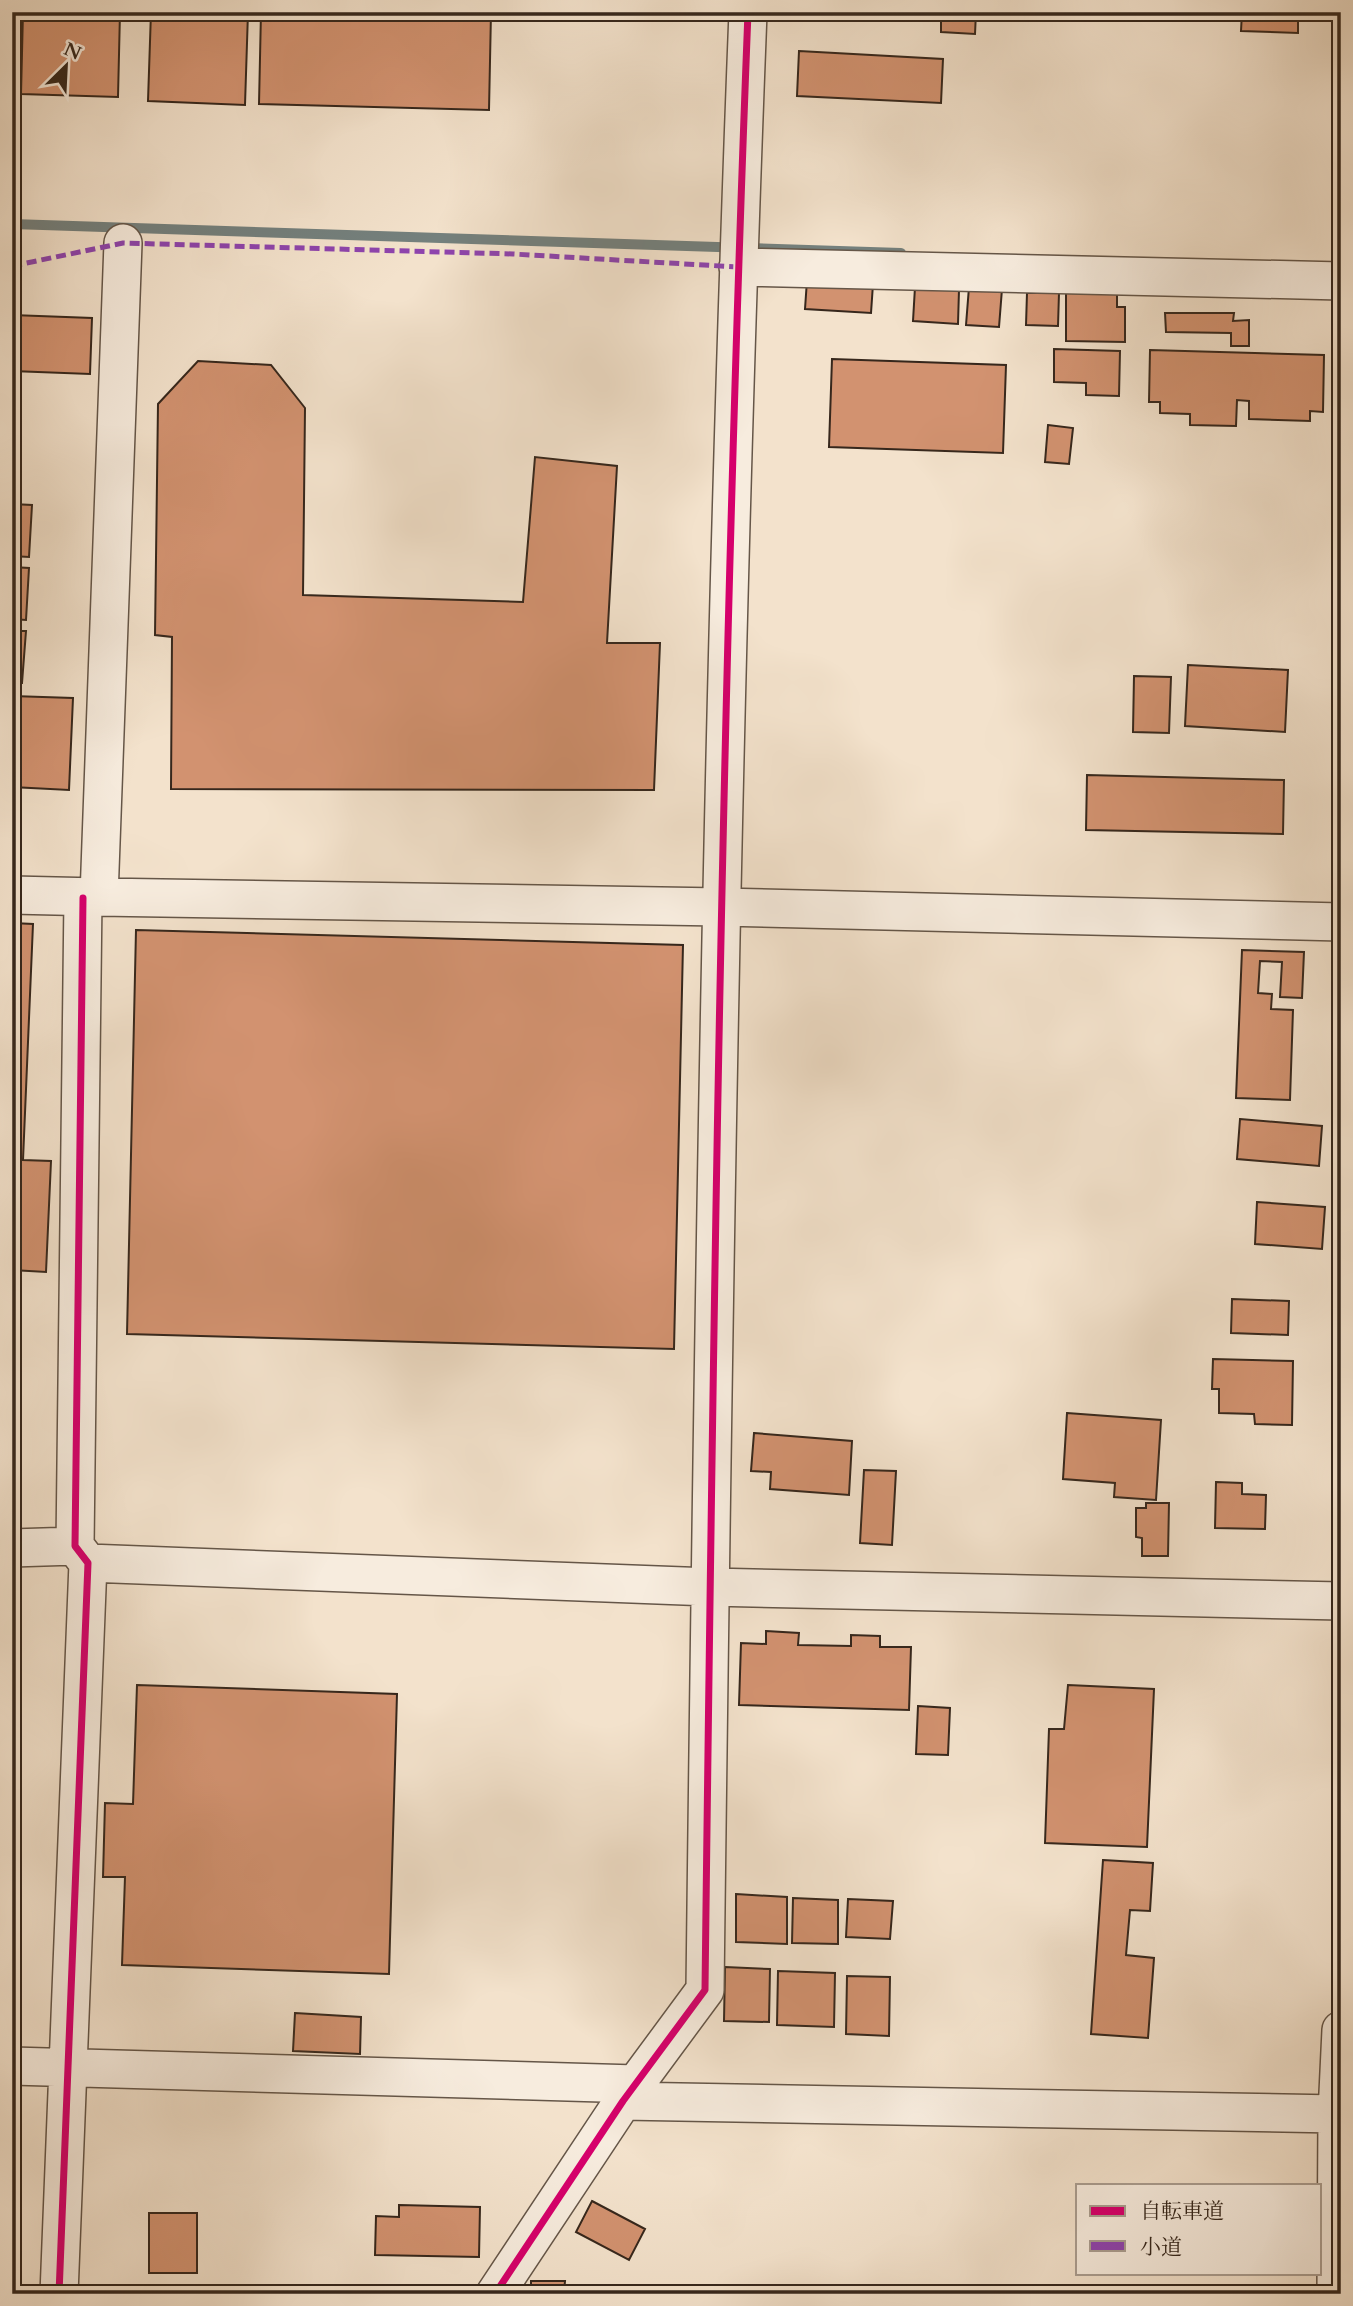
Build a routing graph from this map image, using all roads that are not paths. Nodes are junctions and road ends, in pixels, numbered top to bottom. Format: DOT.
graph roads {
  1 [pos="748,12"];
  2 [pos="123,243"];
  3 [pos="738,267"];
  4 [pos="1341,281"];
  5 [pos="12,895"];
  6 [pos="91,897"];
  7 [pos="721,907"];
  8 [pos="1341,922"];
  9 [pos="12,1549"];
  10 [pos="81,1554"];
  11 [pos="710,1587"];
  12 [pos="1341,1601"];
  13 [pos="1341,2030"];
  14 [pos="12,2066"];
  15 [pos="67,2067"];
  16 [pos="629,2093"];
  17 [pos="1337,2114"];
  18 [pos="1338,2273"];
  19 [pos="59,2294"];
  20 [pos="495,2294"];
  1 -- 3 [label="street"];
  2 -- 6 [label="street"];
  3 -- 4 [label="street"];
  3 -- 7 [label="street"];
  5 -- 6 [label="street"];
  6 -- 7 [label="street"];
  6 -- 10 [label="street"];
  7 -- 8 [label="street"];
  7 -- 11 [label="street"];
  9 -- 10 [label="street"];
  10 -- 11 [label="street"];
  10 -- 15 [label="street"];
  11 -- 12 [label="street"];
  11 -- 16 [label="street"];
  13 -- 17 [label="street"];
  14 -- 15 [label="street"];
  15 -- 16 [label="street"];
  15 -- 19 [label="street"];
  16 -- 17 [label="street"];
  16 -- 20 [label="street"];
  17 -- 18 [label="street"];
}
